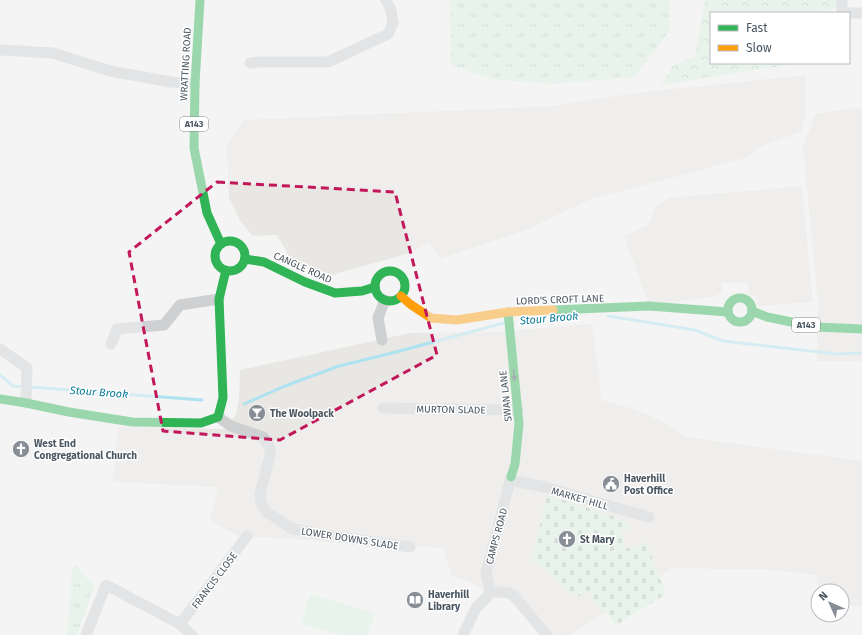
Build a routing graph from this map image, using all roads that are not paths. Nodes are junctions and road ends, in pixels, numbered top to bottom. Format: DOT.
graph roads {
  1 [pos="200,0"];
  2 [pos="386,0"];
  3 [pos="842,0"];
  4 [pos="842,12"];
  5 [pos="850,13"];
  6 [pos="862,14"];
  7 [pos="0,50"];
  8 [pos="250,63"];
  9 [pos="195,84"];
  10 [pos="221,244"];
  11 [pos="245,259"];
  12 [pos="226,270"];
  13 [pos="375,287"];
  14 [pos="401,296"];
  15 [pos="219,299"];
  16 [pos="385,300"];
  17 [pos="752,311"];
  18 [pos="728,312"];
  19 [pos="508,314"];
  20 [pos="862,330"];
  21 [pos="382,340"];
  22 [pos="111,344"];
  23 [pos="0,349"];
  24 [pos="0,399"];
  25 [pos="26,403"];
  26 [pos="383,408"];
  27 [pos="518,410"];
  28 [pos="218,417"];
  29 [pos="511,478"];
  30 [pos="649,516"];
  31 [pos="247,536"];
  32 [pos="410,547"];
  33 [pos="490,591"];
  34 [pos="180,624"];
  35 [pos="86,635"];
  36 [pos="192,635"];
  37 [pos="463,635"];
  38 [pos="547,635"];
  1 -- 9 [label="main road, WRATTING ROAD / A143"];
  2 -- 8 [label="street"];
  3 -- 4 [label="street"];
  5 -- 6 [label="street"];
  7 -- 9 [label="street"];
  9 -- 10 [label="main road, WRATTING ROAD / A143"];
  10 -- 11 [label="main road"];
  10 -- 12 [label="main road"];
  11 -- 12 [label="main road"];
  11 -- 13 [label="main road, CANGLE ROAD"];
  12 -- 15 [label="main road"];
  13 -- 14 [label="main road"];
  13 -- 16 [label="main road"];
  14 -- 16 [label="main road"];
  14 -- 19 [label="main road, LORD'S CROFT LANE"];
  15 -- 22 [label="street"];
  15 -- 28 [label="main road"];
  16 -- 21 [label="street"];
  17 -- 18 [label="main road"];
  17 -- 18 [label="main road, A143"];
  17 -- 20 [label="main road, A143"];
  18 -- 19 [label="main road, LORD'S CROFT LANE"];
  19 -- 27 [label="main road, SWAN LANE, one-way"];
  23 -- 25 [label="street"];
  24 -- 25 [label="main road"];
  25 -- 28 [label="main road"];
  26 -- 27 [label="street, MURTON SLADE"];
  27 -- 29 [label="main road, SWAN LANE"];
  28 -- 32 [label="street, LOWER DOWNS SLADE"];
  29 -- 30 [label="street, MARKET HILL"];
  29 -- 33 [label="street, CAMPS ROAD"];
  31 -- 34 [label="street, FRANCIS CLOSE"];
  33 -- 37 [label="street"];
  33 -- 38 [label="street"];
  34 -- 35 [label="street"];
  34 -- 36 [label="street"];
}
